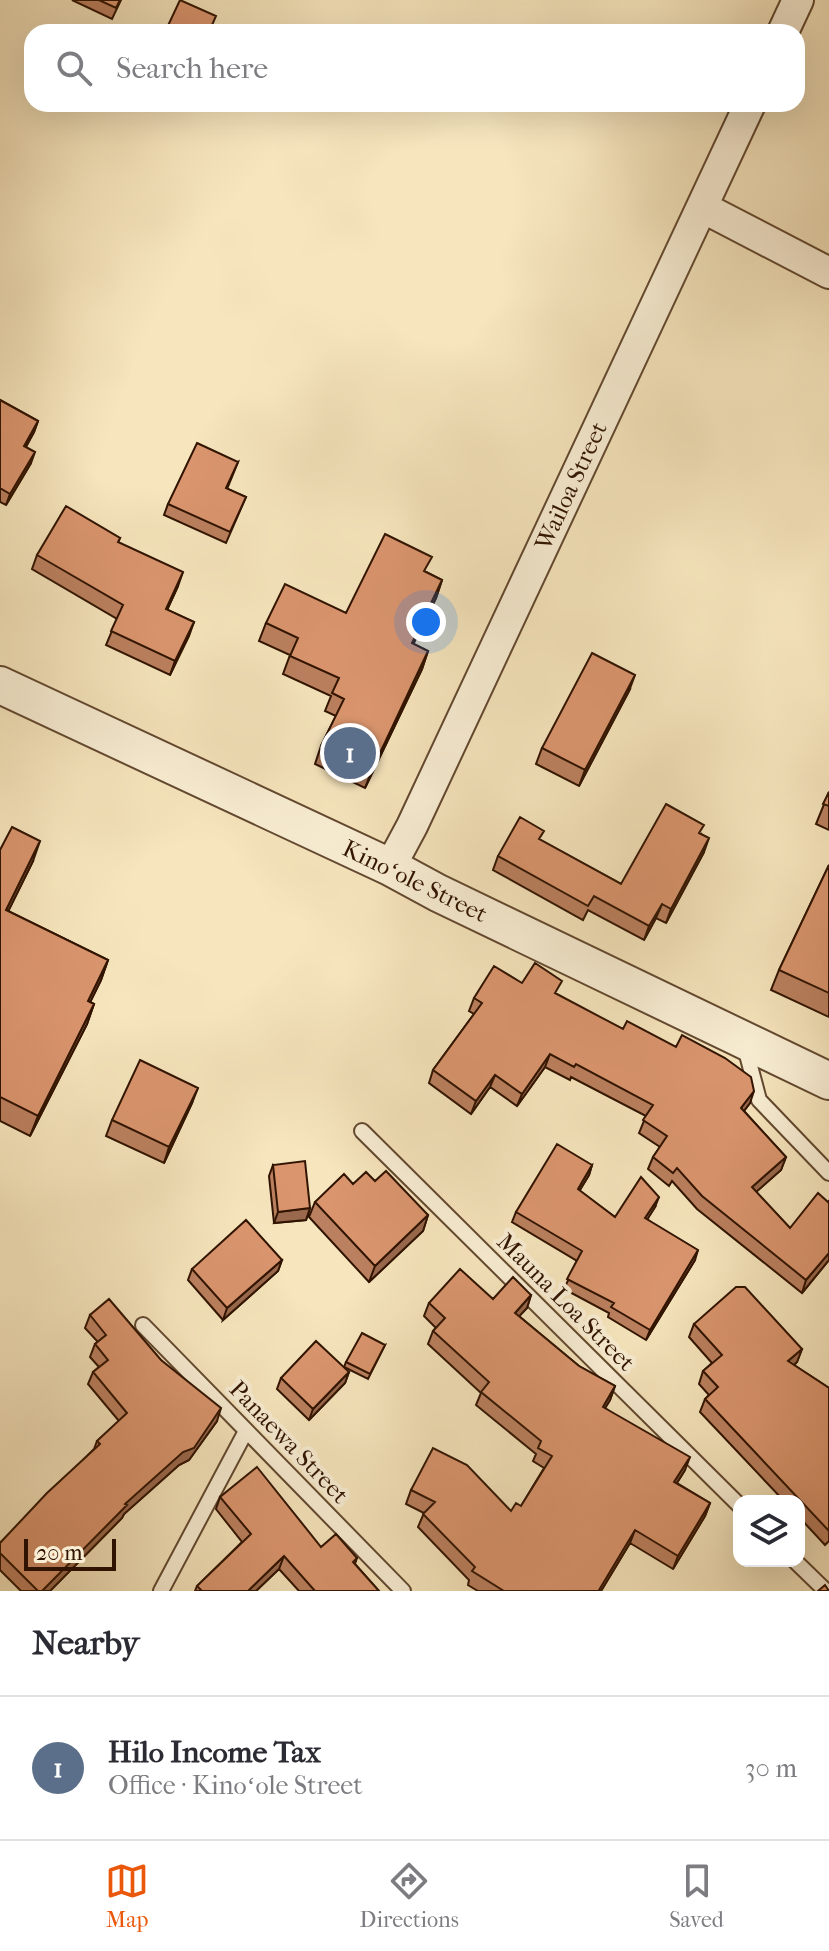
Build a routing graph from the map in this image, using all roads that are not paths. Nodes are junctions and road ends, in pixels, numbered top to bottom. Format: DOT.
graph roads {
  1 [pos="798,0"];
  2 [pos="787,24"];
  3 [pos="746,112"];
  4 [pos="702,207"];
  5 [pos="829,273"];
  6 [pos="0,685"];
  7 [pos="390,867"];
  8 [pos="742,1038"];
  9 [pos="829,1081"];
  10 [pos="362,1131"];
  11 [pos="829,1173"];
  12 [pos="143,1325"];
  13 [pos="246,1431"];
  14 [pos="733,1499"];
  15 [pos="801,1567"];
  16 [pos="161,1591"];
  17 [pos="403,1591"];
  18 [pos="826,1591"];
  1 -- 2 [label="street"];
  3 -- 4 [label="street, Wailoa Street"];
  4 -- 5 [label="street"];
  4 -- 7 [label="street, Wailoa Street"];
  6 -- 7 [label="street, Kinoʻole Street"];
  7 -- 8 [label="street, Kinoʻole Street"];
  8 -- 9 [label="street, Kinoʻole Street"];
  8 -- 11 [label="lane"];
  10 -- 14 [label="lane, Mauna Loa Street"];
  12 -- 13 [label="lane, Panaewa Street"];
  13 -- 16 [label="lane"];
  13 -- 17 [label="lane, Panaewa Street"];
  15 -- 18 [label="lane"];
}
